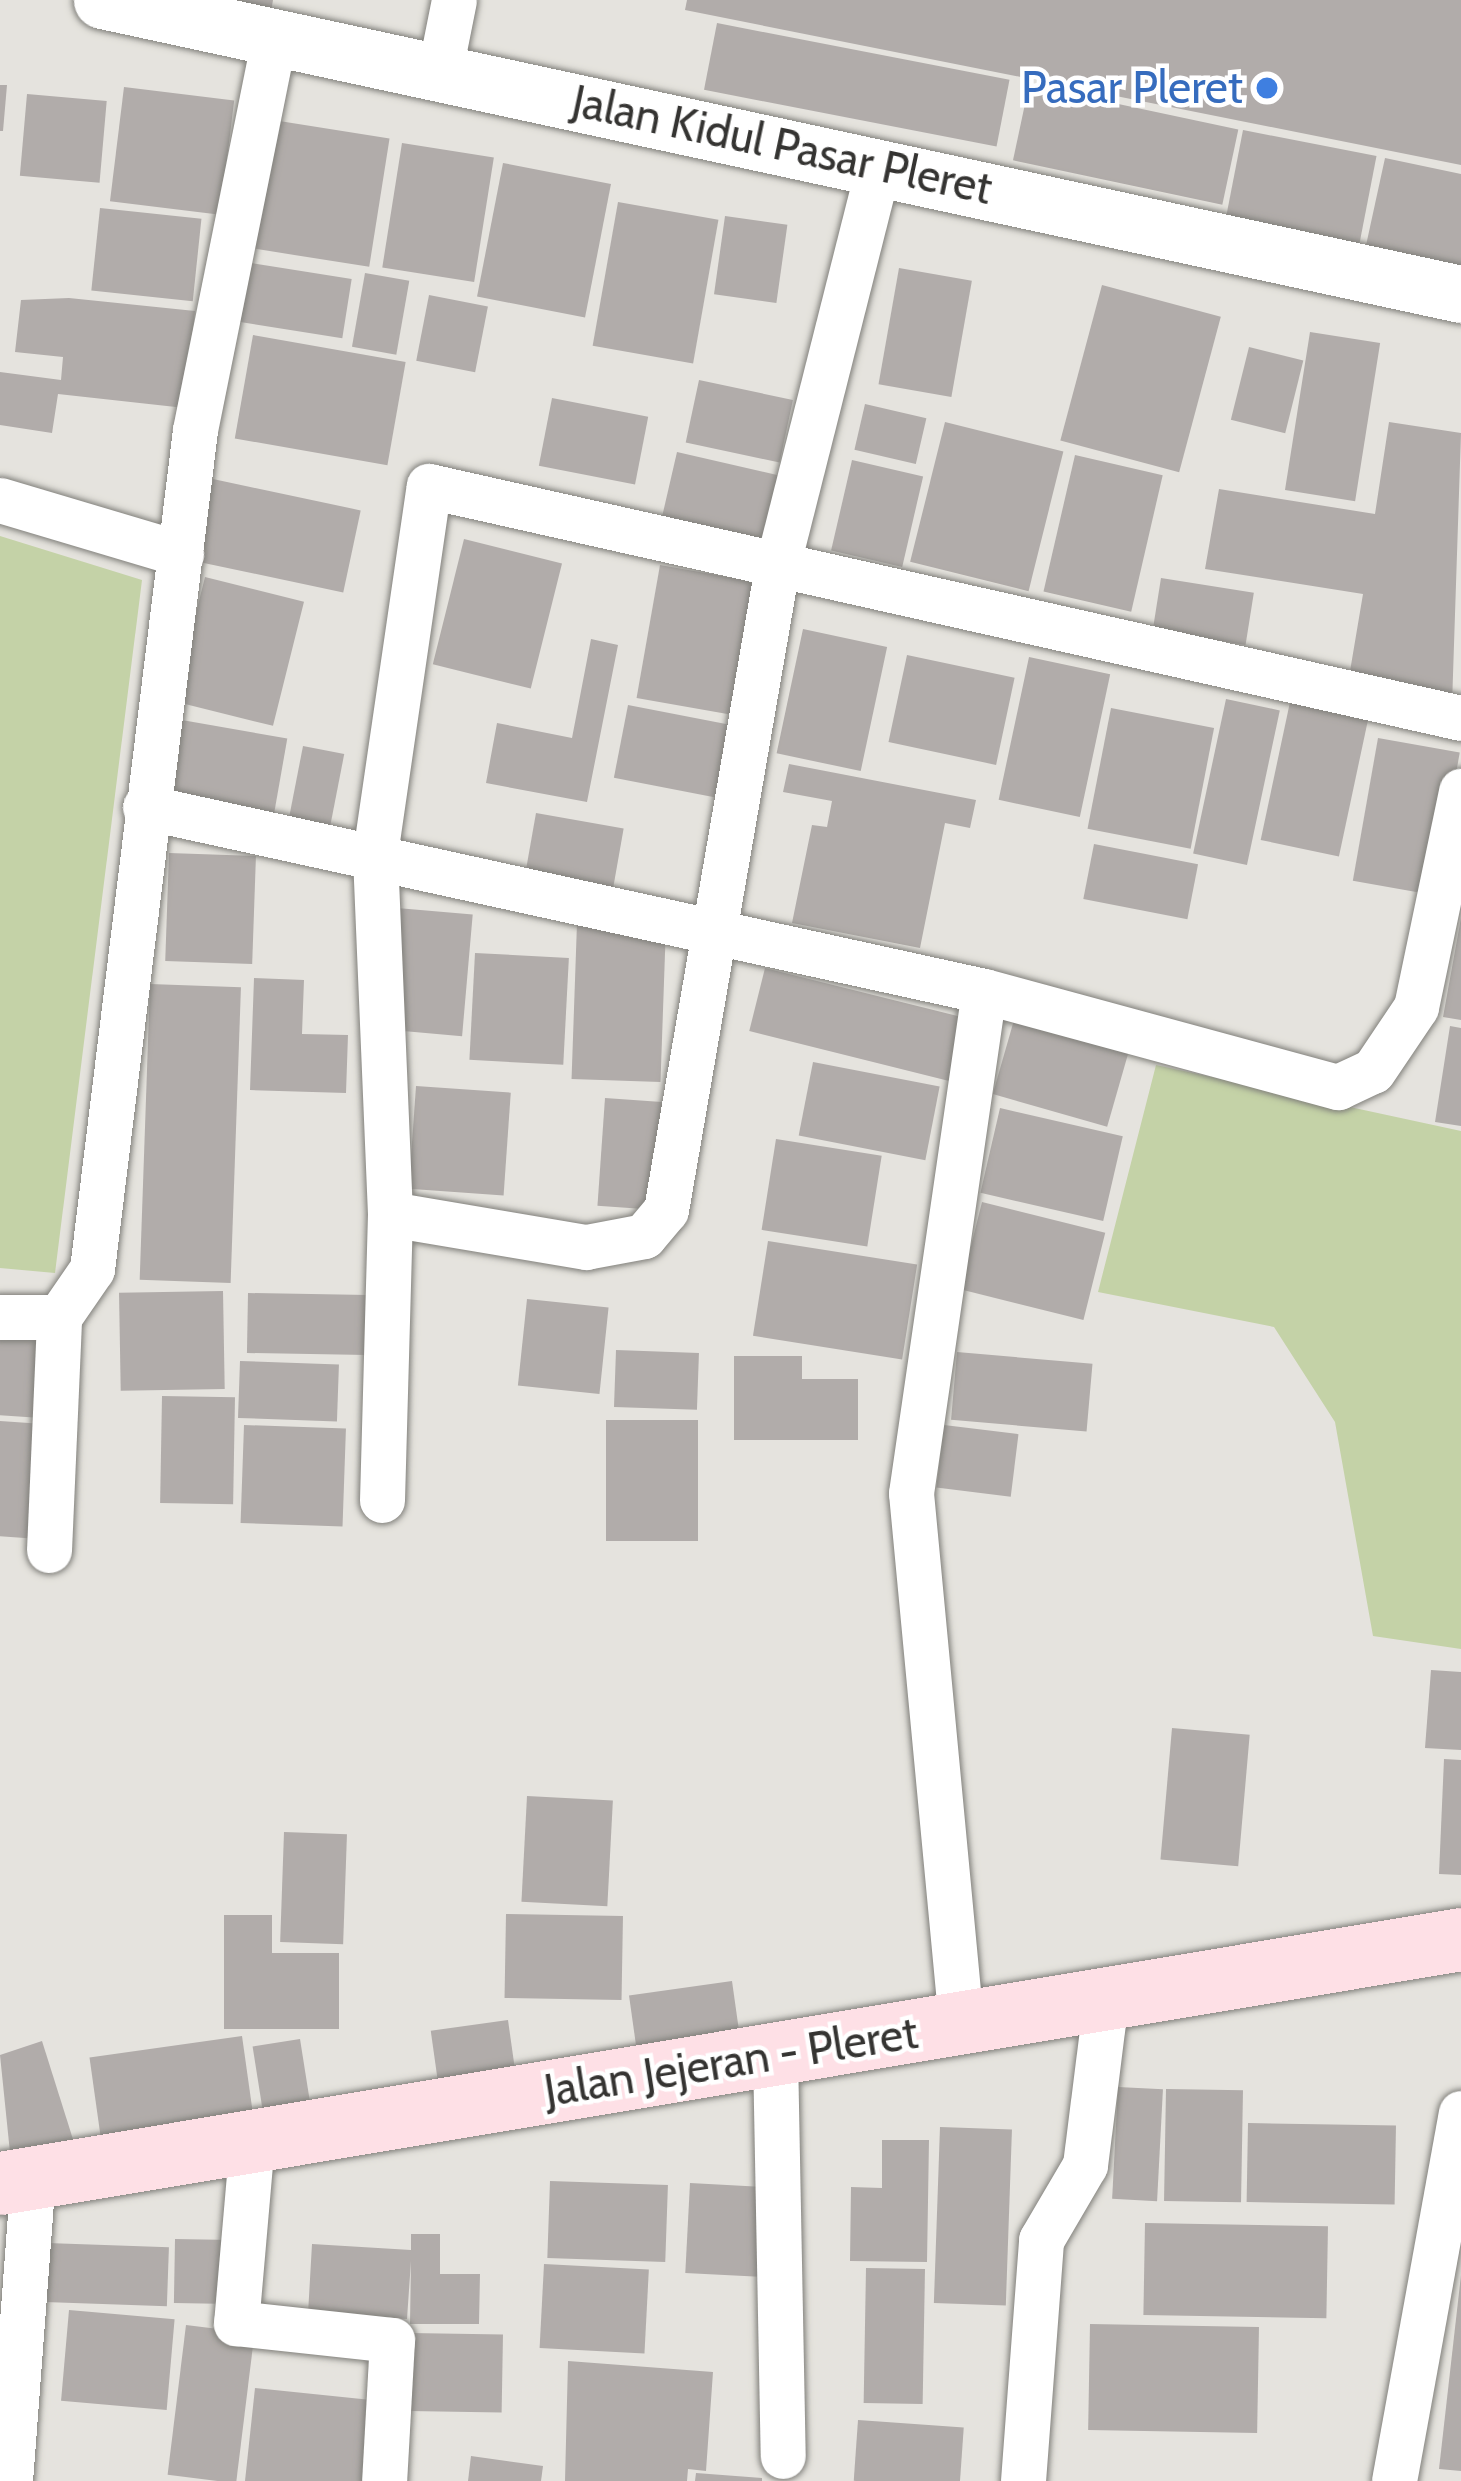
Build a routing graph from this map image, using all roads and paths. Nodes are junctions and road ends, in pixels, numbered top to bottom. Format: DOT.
graph roads {
  1 [pos="102,0"];
  2 [pos="454,0"];
  3 [pos="274,37"];
  4 [pos="439,75"];
  5 [pos="878,168"];
  6 [pos="1461,294"];
  7 [pos="0,500"];
  8 [pos="181,554"];
  9 [pos="777,567"];
  10 [pos="1461,718"];
  11 [pos="1461,791"];
  12 [pos="145,807"];
  13 [pos="375,854"];
  14 [pos="706,927"];
  15 [pos="984,991"];
  16 [pos="390,1214"];
  17 [pos="0,1317"];
  18 [pos="59,1317"];
  19 [pos="382,1500"];
  20 [pos="49,1550"];
  21 [pos="1461,1939"];
  22 [pos="1106,1998"];
  23 [pos="961,2023"];
  24 [pos="775,2054"];
  25 [pos="1461,2113"];
  26 [pos="252,2141"];
  27 [pos="16,2180"];
  28 [pos="783,2456"];
  29 [pos="10,2481"];
  30 [pos="384,2481"];
  31 [pos="1023,2481"];
  32 [pos="1394,2481"];
  1 -- 3 [label="street, Jalan Kidul Pasar Pleret"];
  2 -- 4 [label="street"];
  3 -- 4 [label="street, Jalan Kidul Pasar Pleret"];
  3 -- 8 [label="street"];
  4 -- 5 [label="street, Jalan Kidul Pasar Pleret"];
  5 -- 6 [label="street, Jalan Kidul Pasar Pleret"];
  5 -- 9 [label="street"];
  7 -- 8 [label="street"];
  8 -- 12 [label="street"];
  9 -- 10 [label="street"];
  9 -- 13 [label="street"];
  9 -- 14 [label="street"];
  11 -- 15 [label="street"];
  12 -- 13 [label="street"];
  12 -- 18 [label="street"];
  13 -- 14 [label="street"];
  13 -- 16 [label="street"];
  14 -- 15 [label="street"];
  14 -- 16 [label="street"];
  15 -- 23 [label="street"];
  16 -- 19 [label="street"];
  17 -- 18 [label="street"];
  18 -- 20 [label="street"];
  21 -- 22 [label="main road, Jalan Jejeran - Pleret"];
  22 -- 23 [label="main road, Jalan Jejeran - Pleret"];
  22 -- 31 [label="street"];
  23 -- 24 [label="main road, Jalan Jejeran - Pleret"];
  24 -- 26 [label="main road, Jalan Jejeran - Pleret"];
  24 -- 28 [label="street"];
  25 -- 32 [label="street"];
  26 -- 27 [label="main road, Jalan Jejeran - Pleret"];
  26 -- 30 [label="street"];
  27 -- 29 [label="street"];
}
